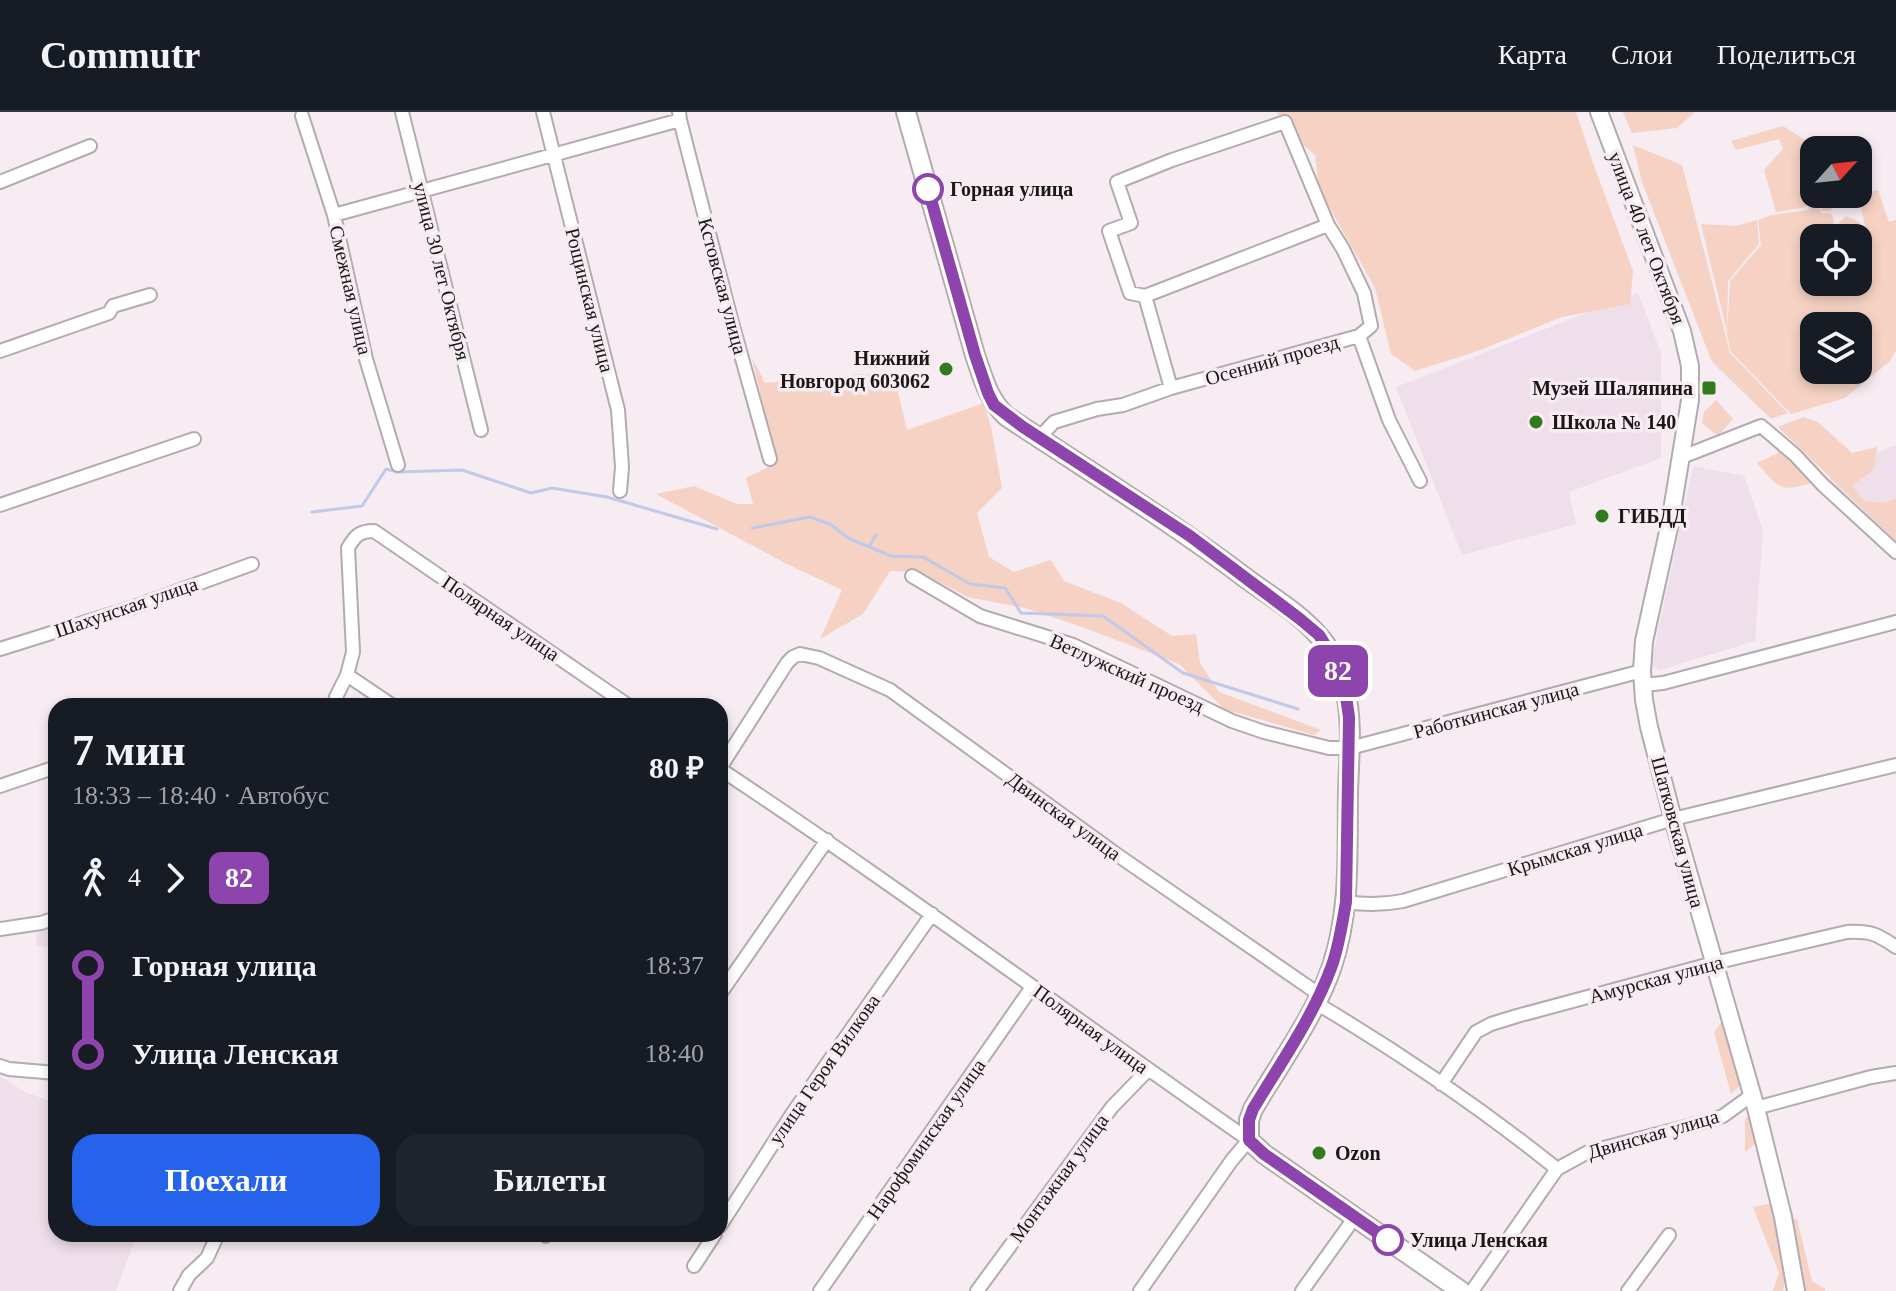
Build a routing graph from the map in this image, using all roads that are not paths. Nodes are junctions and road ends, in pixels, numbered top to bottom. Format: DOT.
graph roads {
  1 [pos="402,112"];
  2 [pos="543,112"];
  3 [pos="906,112"];
  4 [pos="1599,112"];
  5 [pos="302,116"];
  6 [pos="680,116"];
  7 [pos="90,146"];
  8 [pos="553,156"];
  9 [pos="0,182"];
  10 [pos="422,190"];
  11 [pos="334,215"];
  12 [pos="1328,225"];
  13 [pos="150,295"];
  14 [pos="1145,296"];
  15 [pos="1359,336"];
  16 [pos="0,351"];
  17 [pos="1690,366"];
  18 [pos="1171,388"];
  19 [pos="481,430"];
  20 [pos="1039,438"];
  21 [pos="194,439"];
  22 [pos="1682,457"];
  23 [pos="770,459"];
  24 [pos="398,465"];
  25 [pos="1420,481"];
  26 [pos="620,491"];
  27 [pos="0,505"];
  28 [pos="1896,552"];
  29 [pos="252,564"];
  30 [pos="912,576"];
  31 [pos="1896,622"];
  32 [pos="0,649"];
  33 [pos="347,675"];
  34 [pos="1643,678"];
  35 [pos="336,698"];
  36 [pos="381,698"];
  37 [pos="617,698"];
  38 [pos="1350,748"];
  39 [pos="728,755"];
  40 [pos="1896,765"];
  41 [pos="48,770"];
  42 [pos="728,773"];
  43 [pos="0,786"];
  44 [pos="1673,819"];
  45 [pos="827,840"];
  46 [pos="1346,902"];
  47 [pos="932,914"];
  48 [pos="48,921"];
  49 [pos="0,929"];
  50 [pos="1896,947"];
  51 [pos="1714,963"];
  52 [pos="728,982"];
  53 [pos="1032,987"];
  54 [pos="1318,999"];
  55 [pos="0,1066"];
  56 [pos="1148,1070"];
  57 [pos="48,1072"];
  58 [pos="1896,1073"];
  59 [pos="1441,1084"];
  60 [pos="1754,1102"];
  61 [pos="1249,1140"];
  62 [pos="1557,1169"];
  63 [pos="728,1214"];
  64 [pos="1355,1217"];
  65 [pos="1669,1235"];
  66 [pos="214,1242"];
  67 [pos="710,1242"];
  68 [pos="694,1266"];
  69 [pos="180,1291"];
  70 [pos="820,1291"];
  71 [pos="977,1291"];
  72 [pos="1140,1291"];
  73 [pos="1302,1291"];
  74 [pos="1461,1291"];
  75 [pos="1472,1291"];
  76 [pos="1628,1291"];
  77 [pos="1796,1291"];
  1 -- 10 [label="street, улица 30 лет Октября"];
  2 -- 8 [label="street, Рощинская улица"];
  3 -- 20 [label="main road"];
  4 -- 17 [label="street, улица 40 лет Октября"];
  5 -- 11 [label="street, Смежная улица"];
  6 -- 8 [label="street"];
  6 -- 23 [label="street, Кстовская улица"];
  7 -- 9 [label="street"];
  8 -- 10 [label="street"];
  8 -- 26 [label="street, Рощинская улица"];
  10 -- 11 [label="street"];
  10 -- 19 [label="street, улица 30 лет Октября"];
  11 -- 24 [label="street, Смежная улица"];
  12 -- 14 [label="street"];
  12 -- 14 [label="street"];
  12 -- 15 [label="street"];
  13 -- 16 [label="street"];
  14 -- 18 [label="street"];
  15 -- 18 [label="street, Осенний проезд"];
  15 -- 25 [label="street, Осенний проезд"];
  17 -- 22 [label="street, Шатковская улица"];
  18 -- 20 [label="street, Осенний проезд"];
  20 -- 38 [label="main road"];
  21 -- 27 [label="street"];
  22 -- 28 [label="street"];
  22 -- 34 [label="street, Шатковская улица"];
  29 -- 32 [label="street, Шахунская улица"];
  30 -- 38 [label="street, Ветлужский проезд"];
  31 -- 34 [label="street, Работкинская улица"];
  33 -- 35 [label="street"];
  33 -- 36 [label="street"];
  33 -- 37 [label="street, Полярная улица"];
  34 -- 38 [label="street, Работкинская улица"];
  34 -- 44 [label="street, Шатковская улица"];
  38 -- 46 [label="main road"];
  39 -- 54 [label="street, Двинская улица"];
  40 -- 44 [label="street, Крымская улица"];
  41 -- 43 [label="street"];
  42 -- 45 [label="street, Полярная улица"];
  44 -- 46 [label="street, Крымская улица"];
  44 -- 51 [label="street, Шатковская улица"];
  45 -- 47 [label="street, Полярная улица"];
  45 -- 52 [label="street"];
  46 -- 54 [label="main road"];
  47 -- 53 [label="street, Полярная улица"];
  47 -- 63 [label="street, улица Героя Вилкова"];
  48 -- 49 [label="street"];
  50 -- 51 [label="street, Амурская улица"];
  51 -- 59 [label="street, Амурская улица"];
  51 -- 60 [label="street, Шатковская улица"];
  53 -- 56 [label="street, Полярная улица"];
  53 -- 70 [label="street, Нарофоминская улица"];
  54 -- 59 [label="street, Двинская улица"];
  54 -- 61 [label="main road"];
  55 -- 57 [label="street"];
  56 -- 61 [label="street, Полярная улица"];
  56 -- 71 [label="street, Монтажная улица"];
  58 -- 60 [label="street, Двинская улица"];
  59 -- 62 [label="street, Двинская улица"];
  60 -- 62 [label="street, Двинская улица"];
  60 -- 77 [label="street, Шатковская улица"];
  61 -- 64 [label="main road, Полярная улица"];
  61 -- 72 [label="street"];
  62 -- 75 [label="street"];
  64 -- 73 [label="street"];
  64 -- 74 [label="main road, Полярная улица"];
  65 -- 76 [label="street"];
  66 -- 69 [label="street"];
  67 -- 68 [label="street"];
}
